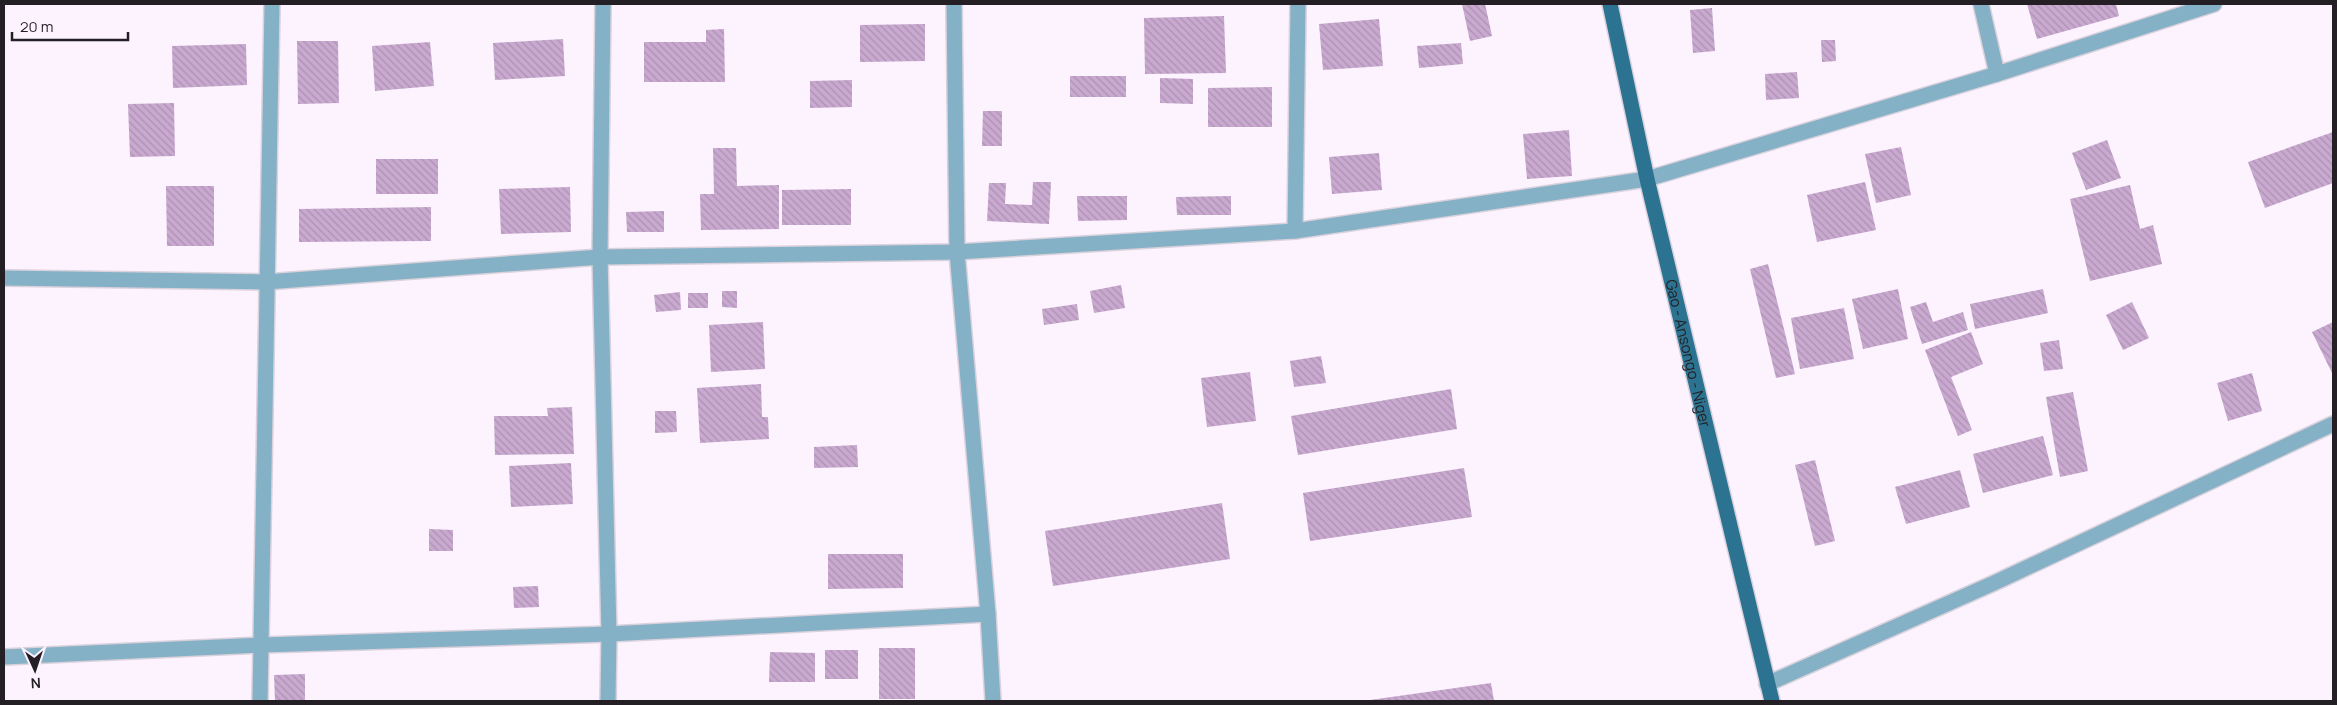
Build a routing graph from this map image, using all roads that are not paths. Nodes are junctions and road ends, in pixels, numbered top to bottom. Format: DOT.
graph roads {
  1 [pos="272,4"];
  2 [pos="603,4"];
  3 [pos="954,4"];
  4 [pos="1298,4"];
  5 [pos="1610,4"];
  6 [pos="1981,4"];
  7 [pos="2214,4"];
  8 [pos="1997,74"];
  9 [pos="1647,179"];
  10 [pos="1295,231"];
  11 [pos="957,252"];
  12 [pos="600,257"];
  13 [pos="4,278"];
  14 [pos="266,282"];
  15 [pos="2333,424"];
  16 [pos="988,614"];
  17 [pos="609,634"];
  18 [pos="262,645"];
  19 [pos="4,657"];
  20 [pos="1767,684"];
  21 [pos="260,701"];
  22 [pos="608,701"];
  23 [pos="993,701"];
  24 [pos="1772,701"];
  1 -- 14 [label="street"];
  2 -- 12 [label="street"];
  3 -- 11 [label="street"];
  4 -- 10 [label="street"];
  5 -- 9 [label="main road, Gao - Ansongo - Niger"];
  6 -- 8 [label="street"];
  7 -- 8 [label="street"];
  8 -- 9 [label="street"];
  9 -- 10 [label="street"];
  9 -- 20 [label="main road, Gao - Ansongo - Niger"];
  10 -- 11 [label="street"];
  11 -- 12 [label="street"];
  11 -- 16 [label="street"];
  12 -- 14 [label="street"];
  12 -- 17 [label="street"];
  13 -- 14 [label="street"];
  14 -- 18 [label="street"];
  15 -- 20 [label="street"];
  16 -- 17 [label="street"];
  16 -- 23 [label="street"];
  17 -- 18 [label="street"];
  17 -- 22 [label="street"];
  18 -- 19 [label="street"];
  18 -- 21 [label="street"];
  20 -- 24 [label="main road, Gao - Ansongo - Niger"];
}
